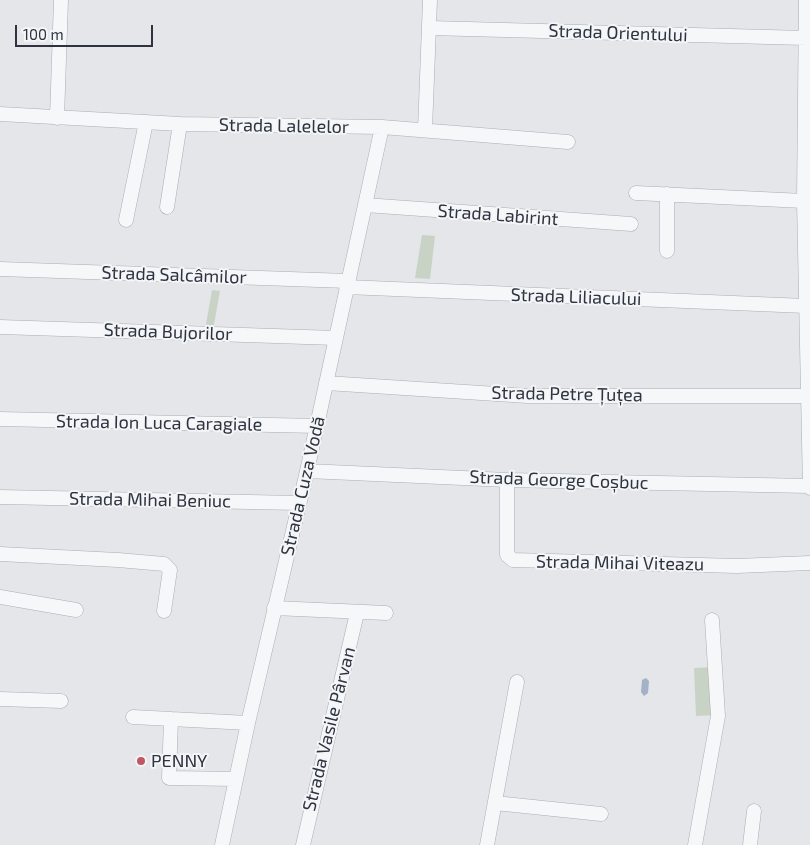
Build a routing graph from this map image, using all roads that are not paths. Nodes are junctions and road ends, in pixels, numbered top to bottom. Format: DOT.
graph roads {
  1 [pos="61,0"];
  2 [pos="430,0"];
  3 [pos="806,0"];
  4 [pos="429,28"];
  5 [pos="806,38"];
  6 [pos="0,114"];
  7 [pos="57,118"];
  8 [pos="146,122"];
  9 [pos="180,124"];
  10 [pos="382,127"];
  11 [pos="425,130"];
  12 [pos="568,142"];
  13 [pos="636,193"];
  14 [pos="667,194"];
  15 [pos="804,201"];
  16 [pos="365,205"];
  17 [pos="167,207"];
  18 [pos="126,220"];
  19 [pos="631,224"];
  20 [pos="667,250"];
  21 [pos="808,264"];
  22 [pos="0,269"];
  23 [pos="347,284"];
  24 [pos="806,306"];
  25 [pos="0,327"];
  26 [pos="336,338"];
  27 [pos="326,383"];
  28 [pos="808,396"];
  29 [pos="0,419"];
  30 [pos="317,426"];
  31 [pos="308,471"];
  32 [pos="507,480"];
  33 [pos="810,487"];
  34 [pos="0,497"];
  35 [pos="299,503"];
  36 [pos="0,554"];
  37 [pos="810,563"];
  38 [pos="0,597"];
  39 [pos="274,608"];
  40 [pos="76,610"];
  41 [pos="164,611"];
  42 [pos="358,613"];
  43 [pos="386,613"];
  44 [pos="712,620"];
  45 [pos="517,682"];
  46 [pos="0,699"];
  47 [pos="60,701"];
  48 [pos="133,717"];
  49 [pos="171,719"];
  50 [pos="248,723"];
  51 [pos="235,779"];
  52 [pos="495,803"];
  53 [pos="754,811"];
  54 [pos="601,814"];
  55 [pos="222,845"];
  56 [pos="303,845"];
  57 [pos="488,845"];
  58 [pos="696,845"];
  59 [pos="750,845"];
  1 -- 7 [label="street"];
  2 -- 4 [label="street"];
  3 -- 5 [label="street"];
  4 -- 5 [label="street, Strada Orientului"];
  4 -- 11 [label="street"];
  5 -- 15 [label="street"];
  6 -- 7 [label="street, Strada Lalelelor"];
  7 -- 8 [label="street, Strada Lalelelor"];
  8 -- 9 [label="street, Strada Lalelelor"];
  8 -- 18 [label="street"];
  9 -- 10 [label="street, Strada Lalelelor"];
  9 -- 17 [label="street"];
  10 -- 11 [label="street, Strada Lalelelor"];
  10 -- 16 [label="street, Strada Cuza Vodă"];
  11 -- 12 [label="street, Strada Lalelelor"];
  13 -- 14 [label="street"];
  14 -- 15 [label="street"];
  14 -- 20 [label="street"];
  15 -- 21 [label="street"];
  16 -- 19 [label="street, Strada Labirint"];
  16 -- 23 [label="street, Strada Cuza Vodă"];
  21 -- 24 [label="street"];
  22 -- 23 [label="street, Strada Salcâmilor"];
  23 -- 24 [label="street, Strada Liliacului"];
  23 -- 26 [label="street, Strada Cuza Vodă"];
  24 -- 28 [label="street"];
  25 -- 26 [label="street, Strada Bujorilor"];
  26 -- 27 [label="street, Strada Cuza Vodă"];
  27 -- 28 [label="street, Strada Petre Țuțea"];
  27 -- 30 [label="street, Strada Cuza Vodă"];
  28 -- 33 [label="street"];
  29 -- 30 [label="street, Strada Ion Luca Caragiale"];
  30 -- 31 [label="street, Strada Cuza Vodă"];
  31 -- 32 [label="street, Strada George Coșbuc"];
  31 -- 35 [label="street, Strada Cuza Vodă"];
  32 -- 33 [label="street, Strada George Coșbuc"];
  32 -- 37 [label="street, Strada Mihai Viteazu"];
  34 -- 35 [label="street, Strada Mihai Beniuc"];
  35 -- 39 [label="street, Strada Cuza Vodă"];
  36 -- 41 [label="street"];
  38 -- 40 [label="street"];
  39 -- 42 [label="street"];
  39 -- 50 [label="street, Strada Cuza Vodă"];
  42 -- 43 [label="street"];
  42 -- 56 [label="street, Strada Vasile Pârvan"];
  44 -- 58 [label="street"];
  45 -- 52 [label="street"];
  46 -- 47 [label="street"];
  48 -- 49 [label="street"];
  49 -- 50 [label="street"];
  49 -- 51 [label="street"];
  50 -- 51 [label="street, Strada Cuza Vodă"];
  51 -- 55 [label="street, Strada Cuza Vodă"];
  52 -- 54 [label="street"];
  52 -- 57 [label="street"];
  53 -- 59 [label="street"];
}
